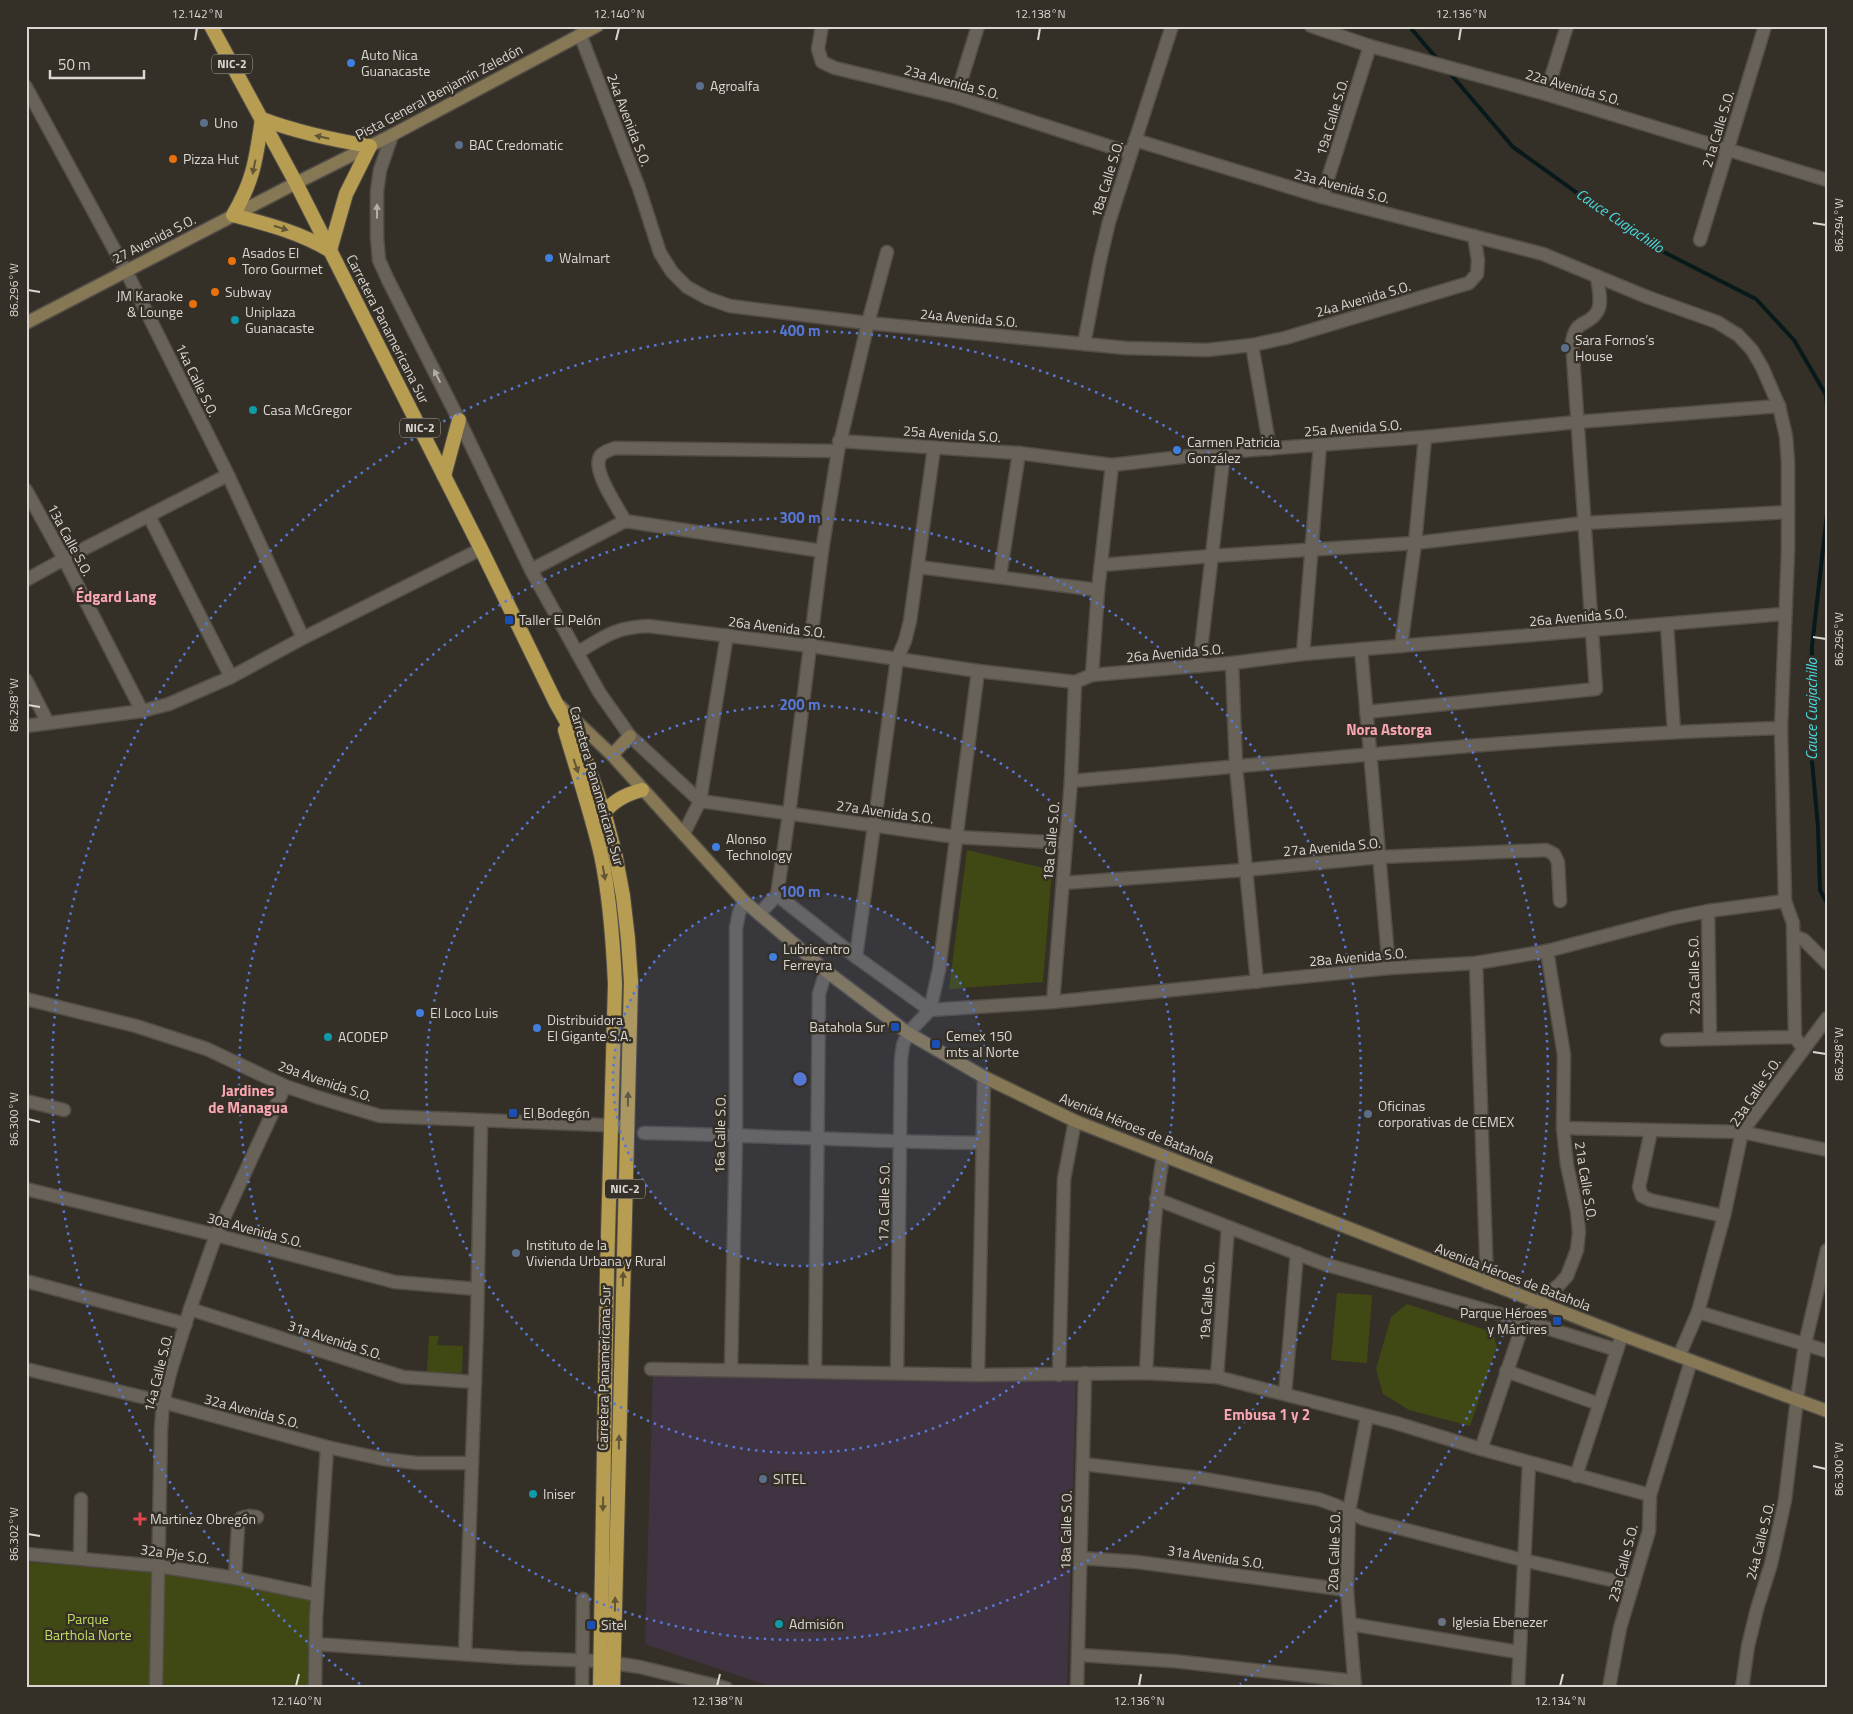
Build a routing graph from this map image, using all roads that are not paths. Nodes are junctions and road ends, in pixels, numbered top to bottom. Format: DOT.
graph roads {
  1 [pos="211,26"];
  2 [pos="597,26"];
  3 [pos="822,26"];
  4 [pos="978,26"];
  5 [pos="1172,26"];
  6 [pos="1311,26"];
  7 [pos="1567,26"];
  8 [pos="1765,26"];
  9 [pos="580,34"];
  10 [pos="1370,46"];
  11 [pos="26,87"];
  12 [pos="1546,94"];
  13 [pos="956,97"];
  14 [pos="262,118"];
  15 [pos="392,135"];
  16 [pos="1135,140"];
  17 [pos="370,146"];
  18 [pos="1728,149"];
  19 [pos="1130,153"];
  20 [pos="1827,180"];
  21 [pos="296,182"];
  22 [pos="1322,197"];
  23 [pos="234,215"];
  24 [pos="1474,236"];
  25 [pos="1700,240"];
  26 [pos="330,250"];
  27 [pos="888,252"];
  28 [pos="126,270"];
  29 [pos="1597,276"];
  30 [pos="26,323"];
  31 [pos="868,323"];
  32 [pos="1084,344"];
  33 [pos="1252,345"];
  34 [pos="1780,406"];
  35 [pos="459,420"];
  36 [pos="1577,422"];
  37 [pos="1425,438"];
  38 [pos="1320,445"];
  39 [pos="838,446"];
  40 [pos="934,448"];
  41 [pos="1270,449"];
  42 [pos="1224,452"];
  43 [pos="1019,453"];
  44 [pos="1112,465"];
  45 [pos="228,476"];
  46 [pos="444,476"];
  47 [pos="26,490"];
  48 [pos="1788,512"];
  49 [pos="149,516"];
  50 [pos="625,521"];
  51 [pos="1584,522"];
  52 [pos="1415,543"];
  53 [pos="481,549"];
  54 [pos="1312,549"];
  55 [pos="822,551"];
  56 [pos="1211,556"];
  57 [pos="64,559"];
  58 [pos="1101,565"];
  59 [pos="919,567"];
  60 [pos="531,570"];
  61 [pos="1000,576"];
  62 [pos="26,580"];
  63 [pos="1098,590"];
  64 [pos="1784,614"];
  65 [pos="1667,624"];
  66 [pos="1591,631"];
  67 [pos="726,635"];
  68 [pos="303,638"];
  69 [pos="811,646"];
  70 [pos="1401,646"];
  71 [pos="1361,649"];
  72 [pos="577,653"];
  73 [pos="1303,654"];
  74 [pos="897,659"];
  75 [pos="1232,663"];
  76 [pos="1199,666"];
  77 [pos="978,671"];
  78 [pos="1092,675"];
  79 [pos="231,676"];
  80 [pos="26,680"];
  81 [pos="1075,682"];
  82 [pos="556,703"];
  83 [pos="142,711"];
  84 [pos="1366,712"];
  85 [pos="48,723"];
  86 [pos="26,726"];
  87 [pos="1781,728"];
  88 [pos="1674,732"];
  89 [pos="630,736"];
  90 [pos="1370,754"];
  91 [pos="612,755"];
  92 [pos="1236,767"];
  93 [pos="1071,781"];
  94 [pos="642,790"];
  95 [pos="700,801"];
  96 [pos="604,812"];
  97 [pos="789,814"];
  98 [pos="874,824"];
  99 [pos="594,826"];
  100 [pos="684,833"];
  101 [pos="956,837"];
  102 [pos="1066,844"];
  103 [pos="1380,857"];
  104 [pos="1246,870"];
  105 [pos="1063,883"];
  106 [pos="777,894"];
  107 [pos="744,901"];
  108 [pos="1560,901"];
  109 [pos="1785,901"];
  110 [pos="1708,911"];
  111 [pos="759,914"];
  112 [pos="1794,936"];
  113 [pos="1547,951"];
  114 [pos="856,957"];
  115 [pos="1476,963"];
  116 [pos="1827,963"];
  117 [pos="1389,968"];
  118 [pos="826,971"];
  119 [pos="1257,982"];
  120 [pos="26,999"];
  121 [pos="1053,1002"];
  122 [pos="930,1010"];
  123 [pos="1827,1018"];
  124 [pos="908,1033"];
  125 [pos="1795,1037"];
  126 [pos="1710,1039"];
  127 [pos="1667,1040"];
  128 [pos="1804,1048"];
  129 [pos="984,1077"];
  130 [pos="285,1086"];
  131 [pos="26,1101"];
  132 [pos="64,1110"];
  133 [pos="480,1120"];
  134 [pos="1075,1121"];
  135 [pos="612,1125"];
  136 [pos="627,1126"];
  137 [pos="1563,1128"];
  138 [pos="1651,1131"];
  139 [pos="1742,1132"];
  140 [pos="644,1134"];
  141 [pos="736,1135"];
  142 [pos="818,1138"];
  143 [pos="899,1142"];
  144 [pos="983,1143"];
  145 [pos="1827,1150"];
  146 [pos="1163,1156"];
  147 [pos="26,1189"];
  148 [pos="1156,1199"];
  149 [pos="1724,1216"];
  150 [pos="1228,1228"];
  151 [pos="216,1235"];
  152 [pos="1827,1250"];
  153 [pos="1297,1253"];
  154 [pos="26,1281"];
  155 [pos="1487,1283"];
  156 [pos="477,1288"];
  157 [pos="1537,1302"];
  158 [pos="190,1309"];
  159 [pos="1698,1312"];
  160 [pos="1524,1321"];
  161 [pos="186,1324"];
  162 [pos="1622,1335"];
  163 [pos="1804,1344"];
  164 [pos="1617,1350"];
  165 [pos="1827,1351"];
  166 [pos="1685,1359"];
  167 [pos="26,1369"];
  168 [pos="651,1369"];
  169 [pos="731,1369"];
  170 [pos="815,1371"];
  171 [pos="1506,1372"];
  172 [pos="897,1373"];
  173 [pos="1084,1373"];
  174 [pos="1146,1373"];
  175 [pos="978,1375"];
  176 [pos="1059,1375"];
  177 [pos="1217,1377"];
  178 [pos="474,1382"];
  179 [pos="1285,1394"];
  180 [pos="1797,1399"];
  181 [pos="163,1402"];
  182 [pos="1599,1404"];
  183 [pos="1820,1406"];
  184 [pos="1827,1411"];
  185 [pos="1368,1416"];
  186 [pos="327,1447"];
  187 [pos="1481,1449"];
  188 [pos="472,1463"];
  189 [pos="1529,1463"];
  190 [pos="1083,1464"];
  191 [pos="1576,1476"];
  192 [pos="1650,1495"];
  193 [pos="81,1499"];
  194 [pos="1349,1510"];
  195 [pos="257,1517"];
  196 [pos="26,1554"];
  197 [pos="80,1558"];
  198 [pos="1080,1558"];
  199 [pos="1523,1560"];
  200 [pos="158,1566"];
  201 [pos="235,1578"];
  202 [pos="1633,1585"];
  203 [pos="1347,1590"];
  204 [pos="317,1595"];
  205 [pos="584,1599"];
  206 [pos="1350,1624"];
  207 [pos="316,1644"];
  208 [pos="1518,1652"];
  209 [pos="465,1654"];
  210 [pos="1079,1655"];
  211 [pos="582,1660"];
  212 [pos="607,1662"];
  213 [pos="1355,1684"];
  214 [pos="156,1688"];
  215 [pos="315,1688"];
  216 [pos="582,1688"];
  217 [pos="600,1688"];
  218 [pos="613,1688"];
  219 [pos="726,1688"];
  220 [pos="1078,1688"];
  221 [pos="1518,1688"];
  222 [pos="1609,1688"];
  223 [pos="1742,1688"];
  1 -- 14 [label="highway, Carretera Panamericana Sur / NIC-2"];
  2 -- 9 [label="main road, Pista General Benjamín Zeledón"];
  3 -- 13 [label="street, 23a Avenida S.O."];
  4 -- 13 [label="street"];
  5 -- 16 [label="street, 18a Calle S.O."];
  6 -- 10 [label="street, 22a Avenida S.O."];
  7 -- 12 [label="street"];
  8 -- 18 [label="street, 21a Calle S.O."];
  9 -- 15 [label="main road, Pista General Benjamín Zeledón"];
  9 -- 31 [label="street, 24a Avenida S.O."];
  10 -- 12 [label="street, 22a Avenida S.O."];
  10 -- 22 [label="street, 19a Calle S.O."];
  11 -- 28 [label="street, 14a Calle S.O."];
  12 -- 18 [label="street, 22a Avenida S.O."];
  13 -- 19 [label="street, 23a Avenida S.O."];
  17 -- 14 [label="highway, one-way"];
  14 -- 21 [label="highway, Carretera Panamericana Sur / NIC-2"];
  14 -- 23 [label="highway, one-way"];
  15 -- 17 [label="main road, Pista General Benjamín Zeledón"];
  35 -- 15 [label="street, one-way"];
  16 -- 19 [label="street, 18a Calle S.O."];
  16 -- 22 [label="street, 23a Avenida S.O."];
  17 -- 21 [label="main road, Pista General Benjamín Zeledón"];
  17 -- 26 [label="highway"];
  18 -- 20 [label="street, 22a Avenida S.O."];
  18 -- 25 [label="street, 21a Calle S.O."];
  19 -- 32 [label="street, 18a Calle S.O."];
  21 -- 23 [label="main road, 27 Avenida S.O."];
  21 -- 26 [label="highway, Carretera Panamericana Sur / NIC-2"];
  22 -- 24 [label="street, 23a Avenida S.O."];
  23 -- 26 [label="highway, one-way"];
  23 -- 28 [label="main road, 27 Avenida S.O."];
  24 -- 29 [label="street, 23a Avenida S.O."];
  24 -- 33 [label="street, 24a Avenida S.O."];
  26 -- 46 [label="highway, Carretera Panamericana Sur / NIC-2"];
  27 -- 31 [label="street"];
  28 -- 30 [label="main road, 27 Avenida S.O."];
  28 -- 45 [label="street, 14a Calle S.O."];
  29 -- 34 [label="street, 23a Avenida S.O."];
  29 -- 36 [label="street"];
  31 -- 32 [label="street, 24a Avenida S.O."];
  31 -- 39 [label="street"];
  32 -- 33 [label="street, 24a Avenida S.O."];
  33 -- 41 [label="street"];
  34 -- 36 [label="street, 25a Avenida S.O."];
  34 -- 48 [label="street, 23a Avenida S.O."];
  35 -- 46 [label="highway"];
  35 -- 60 [label="street"];
  36 -- 37 [label="street, 25a Avenida S.O."];
  36 -- 51 [label="street"];
  37 -- 38 [label="street, 25a Avenida S.O."];
  37 -- 52 [label="street"];
  38 -- 41 [label="street, 25a Avenida S.O."];
  38 -- 54 [label="street"];
  39 -- 40 [label="street, 25a Avenida S.O."];
  39 -- 50 [label="street, 25a Avenida S.O."];
  39 -- 55 [label="street"];
  40 -- 43 [label="street, 25a Avenida S.O."];
  40 -- 59 [label="street"];
  41 -- 42 [label="street, 25a Avenida S.O."];
  42 -- 44 [label="street, 25a Avenida S.O."];
  42 -- 56 [label="street"];
  43 -- 44 [label="street, 25a Avenida S.O."];
  43 -- 61 [label="street"];
  44 -- 58 [label="street"];
  45 -- 49 [label="street"];
  45 -- 68 [label="street, 14a Calle S.O."];
  46 -- 53 [label="highway, Carretera Panamericana Sur / NIC-2"];
  47 -- 57 [label="street, 13a Calle S.O."];
  48 -- 51 [label="street"];
  48 -- 64 [label="street, 23a Avenida S.O."];
  49 -- 57 [label="street"];
  49 -- 79 [label="street"];
  50 -- 55 [label="street"];
  50 -- 60 [label="street"];
  51 -- 52 [label="street"];
  51 -- 66 [label="street"];
  52 -- 54 [label="street"];
  52 -- 70 [label="street"];
  53 -- 68 [label="street"];
  53 -- 82 [label="highway, Carretera Panamericana Sur / NIC-2"];
  54 -- 56 [label="street"];
  54 -- 73 [label="street"];
  55 -- 69 [label="street"];
  56 -- 58 [label="street"];
  56 -- 76 [label="street"];
  57 -- 62 [label="street"];
  57 -- 83 [label="street, 13a Calle S.O."];
  58 -- 63 [label="street"];
  59 -- 61 [label="street"];
  59 -- 74 [label="street"];
  60 -- 72 [label="street"];
  61 -- 63 [label="street"];
  63 -- 78 [label="street"];
  64 -- 65 [label="street, 26a Avenida S.O."];
  64 -- 87 [label="street, 23a Avenida S.O."];
  65 -- 66 [label="street, 26a Avenida S.O."];
  65 -- 88 [label="street"];
  66 -- 70 [label="street, 26a Avenida S.O."];
  66 -- 84 [label="street"];
  67 -- 69 [label="street, 26a Avenida S.O."];
  67 -- 72 [label="street, 26a Avenida S.O."];
  67 -- 95 [label="street"];
  68 -- 79 [label="street"];
  69 -- 74 [label="street, 26a Avenida S.O."];
  69 -- 97 [label="street"];
  70 -- 71 [label="street, 26a Avenida S.O."];
  71 -- 73 [label="street, 26a Avenida S.O."];
  71 -- 84 [label="street"];
  72 -- 89 [label="street"];
  73 -- 75 [label="street, 26a Avenida S.O."];
  74 -- 77 [label="street, 26a Avenida S.O."];
  74 -- 98 [label="street"];
  75 -- 76 [label="street, 26a Avenida S.O."];
  75 -- 92 [label="street"];
  76 -- 78 [label="street, 26a Avenida S.O."];
  77 -- 81 [label="street, 26a Avenida S.O."];
  77 -- 101 [label="street"];
  78 -- 81 [label="street, 26a Avenida S.O."];
  79 -- 83 [label="street"];
  80 -- 85 [label="street"];
  81 -- 93 [label="street, 18a Calle S.O."];
  82 -- 91 [label="main road, Avenida Héroes de Batahola"];
  82 -- 96 [label="highway, Carretera Panamericana Sur / NIC-2"];
  82 -- 99 [label="highway, Carretera Panamericana Sur / NIC-2, one-way"];
  83 -- 85 [label="street"];
  84 -- 90 [label="street"];
  85 -- 86 [label="street"];
  87 -- 88 [label="street"];
  87 -- 109 [label="street, 23a Avenida S.O."];
  88 -- 90 [label="street"];
  89 -- 91 [label="main road"];
  89 -- 95 [label="street"];
  90 -- 92 [label="street"];
  90 -- 103 [label="street"];
  91 -- 94 [label="main road, Avenida Héroes de Batahola"];
  92 -- 93 [label="street"];
  92 -- 104 [label="street"];
  93 -- 102 [label="street, 18a Calle S.O."];
  94 -- 96 [label="highway"];
  94 -- 100 [label="main road, Avenida Héroes de Batahola"];
  95 -- 97 [label="street, 27a Avenida S.O."];
  95 -- 100 [label="street"];
  96 -- 99 [label="highway"];
  136 -- 96 [label="highway, Carretera Panamericana Sur / NIC-2, one-way"];
  97 -- 98 [label="street, 27a Avenida S.O."];
  97 -- 106 [label="street"];
  98 -- 101 [label="street, 27a Avenida S.O."];
  98 -- 114 [label="street"];
  99 -- 135 [label="highway, Carretera Panamericana Sur / NIC-2, one-way"];
  100 -- 107 [label="main road, Avenida Héroes de Batahola"];
  101 -- 102 [label="street, 27a Avenida S.O."];
  101 -- 122 [label="street"];
  102 -- 105 [label="street, 18a Calle S.O."];
  103 -- 104 [label="street, 27a Avenida S.O."];
  103 -- 108 [label="street, 27a Avenida S.O."];
  103 -- 117 [label="street"];
  104 -- 105 [label="street, 27a Avenida S.O."];
  104 -- 119 [label="street"];
  105 -- 121 [label="street, 18a Calle S.O."];
  106 -- 111 [label="street"];
  106 -- 114 [label="street"];
  107 -- 111 [label="main road, Avenida Héroes de Batahola"];
  107 -- 141 [label="street, 16a Calle S.O."];
  109 -- 110 [label="street, 28a Avenida S.O."];
  109 -- 112 [label="street"];
  110 -- 113 [label="street, 28a Avenida S.O."];
  110 -- 126 [label="street, 22a Calle S.O."];
  111 -- 118 [label="main road, Avenida Héroes de Batahola"];
  112 -- 116 [label="street"];
  112 -- 125 [label="street"];
  113 -- 115 [label="street, 28a Avenida S.O."];
  113 -- 137 [label="street, 21a Calle S.O."];
  114 -- 122 [label="street"];
  115 -- 117 [label="street, 28a Avenida S.O."];
  115 -- 155 [label="street"];
  117 -- 119 [label="street, 28a Avenida S.O."];
  118 -- 124 [label="main road, Avenida Héroes de Batahola"];
  118 -- 142 [label="street"];
  119 -- 121 [label="street, 28a Avenida S.O."];
  120 -- 130 [label="street, 29a Avenida S.O."];
  121 -- 122 [label="street, 28a Avenida S.O."];
  122 -- 124 [label="street"];
  123 -- 128 [label="street, 23a Calle S.O."];
  124 -- 129 [label="main road, Avenida Héroes de Batahola"];
  124 -- 143 [label="street, 17a Calle S.O."];
  125 -- 126 [label="street"];
  125 -- 128 [label="street"];
  126 -- 127 [label="street"];
  128 -- 139 [label="street, 23a Calle S.O."];
  129 -- 134 [label="main road, Avenida Héroes de Batahola"];
  129 -- 144 [label="street"];
  130 -- 133 [label="street, 29a Avenida S.O."];
  130 -- 151 [label="street, 14a Calle S.O."];
  131 -- 132 [label="street"];
  133 -- 135 [label="street, 29a Avenida S.O."];
  133 -- 156 [label="street"];
  134 -- 146 [label="main road, Avenida Héroes de Batahola"];
  134 -- 176 [label="street"];
  135 -- 136 [label="street, 29a Avenida S.O."];
  135 -- 212 [label="highway, Carretera Panamericana Sur / NIC-2, one-way"];
  212 -- 136 [label="highway, Carretera Panamericana Sur / NIC-2, one-way"];
  137 -- 138 [label="street"];
  137 -- 157 [label="street, 21a Calle S.O."];
  138 -- 139 [label="street"];
  138 -- 149 [label="street"];
  139 -- 145 [label="street"];
  139 -- 149 [label="street, 23a Calle S.O."];
  140 -- 141 [label="street"];
  141 -- 142 [label="street"];
  141 -- 169 [label="street, 16a Calle S.O."];
  142 -- 143 [label="street"];
  142 -- 170 [label="street"];
  143 -- 144 [label="street"];
  143 -- 172 [label="street, 17a Calle S.O."];
  144 -- 175 [label="street"];
  146 -- 148 [label="street"];
  146 -- 155 [label="main road, Avenida Héroes de Batahola"];
  147 -- 151 [label="street, 30a Avenida S.O."];
  148 -- 150 [label="street"];
  148 -- 174 [label="street"];
  149 -- 159 [label="street, 23a Calle S.O."];
  150 -- 153 [label="street"];
  150 -- 177 [label="street, 19a Calle S.O."];
  151 -- 156 [label="street, 30a Avenida S.O."];
  151 -- 158 [label="street, 14a Calle S.O."];
  152 -- 163 [label="street, 24a Calle S.O."];
  153 -- 160 [label="street"];
  153 -- 179 [label="street"];
  154 -- 161 [label="street"];
  155 -- 157 [label="main road, Avenida Héroes de Batahola"];
  156 -- 178 [label="street"];
  157 -- 160 [label="street, 21a Calle S.O."];
  157 -- 162 [label="main road, Avenida Héroes de Batahola"];
  158 -- 161 [label="street, 14a Calle S.O."];
  158 -- 178 [label="street, 31a Avenida S.O."];
  159 -- 163 [label="street"];
  159 -- 166 [label="street, 23a Calle S.O."];
  160 -- 164 [label="street"];
  160 -- 171 [label="street, 21a Calle S.O."];
  161 -- 181 [label="street, 14a Calle S.O."];
  162 -- 164 [label="street"];
  162 -- 166 [label="main road, Avenida Héroes de Batahola"];
  163 -- 165 [label="street"];
  163 -- 180 [label="street, 24a Calle S.O."];
  164 -- 182 [label="street"];
  166 -- 180 [label="main road, Avenida Héroes de Batahola"];
  166 -- 192 [label="street, 23a Calle S.O."];
  167 -- 181 [label="street, 32a Avenida S.O."];
  168 -- 169 [label="street"];
  169 -- 170 [label="street"];
  170 -- 172 [label="street"];
  171 -- 182 [label="street"];
  171 -- 187 [label="street, 21a Calle S.O."];
  172 -- 175 [label="street"];
  173 -- 174 [label="street"];
  173 -- 176 [label="street"];
  173 -- 190 [label="street, 18a Calle S.O."];
  174 -- 177 [label="street"];
  175 -- 176 [label="street"];
  177 -- 179 [label="street"];
  178 -- 188 [label="street"];
  179 -- 185 [label="street"];
  180 -- 183 [label="main road, Avenida Héroes de Batahola"];
  180 -- 223 [label="street, 24a Calle S.O."];
  181 -- 186 [label="street, 32a Avenida S.O."];
  181 -- 200 [label="street, 14a Calle S.O."];
  182 -- 191 [label="street"];
  183 -- 184 [label="main road, Avenida Héroes de Batahola"];
  185 -- 187 [label="street"];
  185 -- 194 [label="street, 20a Calle S.O."];
  186 -- 188 [label="street, 32a Avenida S.O."];
  186 -- 204 [label="street"];
  187 -- 189 [label="street"];
  188 -- 209 [label="street"];
  189 -- 191 [label="street"];
  189 -- 199 [label="street"];
  190 -- 194 [label="street"];
  190 -- 198 [label="street, 18a Calle S.O."];
  191 -- 192 [label="street"];
  192 -- 202 [label="street, 23a Calle S.O."];
  193 -- 197 [label="street"];
  194 -- 199 [label="street"];
  194 -- 203 [label="street, 20a Calle S.O."];
  195 -- 201 [label="street"];
  196 -- 197 [label="street, 32a Pje S.O."];
  197 -- 200 [label="street, 32a Pje S.O."];
  198 -- 203 [label="street, 31a Avenida S.O."];
  198 -- 210 [label="street, 18a Calle S.O."];
  199 -- 202 [label="street"];
  199 -- 208 [label="street"];
  200 -- 201 [label="street, 32a Pje S.O."];
  200 -- 214 [label="street, 14a Calle S.O."];
  201 -- 204 [label="street, 32a Pje S.O."];
  202 -- 222 [label="street, 23a Calle S.O."];
  203 -- 206 [label="street, 20a Calle S.O."];
  204 -- 207 [label="street"];
  205 -- 211 [label="street"];
  206 -- 208 [label="street"];
  206 -- 213 [label="street, 20a Calle S.O."];
  207 -- 209 [label="street"];
  207 -- 215 [label="street"];
  208 -- 221 [label="street"];
  209 -- 211 [label="street"];
  210 -- 213 [label="street"];
  210 -- 220 [label="street, 18a Calle S.O."];
  211 -- 212 [label="street"];
  211 -- 216 [label="street"];
  212 -- 217 [label="highway, Carretera Panamericana Sur / NIC-2"];
  212 -- 218 [label="highway, Carretera Panamericana Sur / NIC-2"];
  212 -- 219 [label="street"];
}
